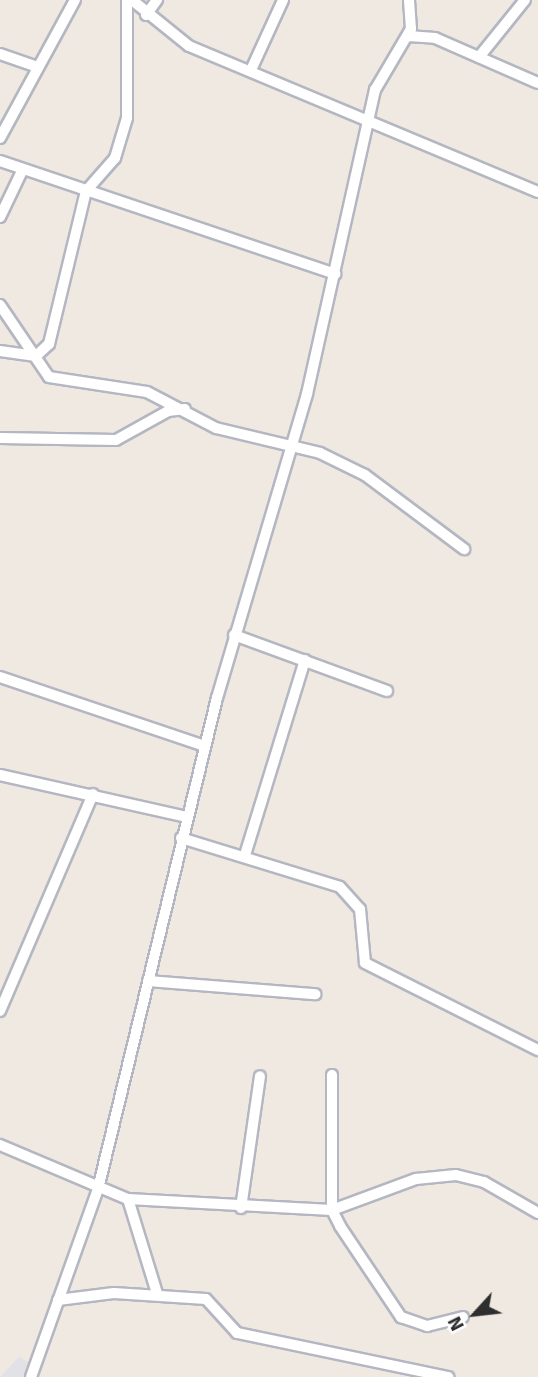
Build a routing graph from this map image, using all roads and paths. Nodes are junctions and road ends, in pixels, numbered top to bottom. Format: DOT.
graph roads {
  1 [pos="75,0"];
  2 [pos="130,0"];
  3 [pos="157,0"];
  4 [pos="283,0"];
  5 [pos="409,0"];
  6 [pos="525,0"];
  7 [pos="146,15"];
  8 [pos="408,36"];
  9 [pos="0,54"];
  10 [pos="479,57"];
  11 [pos="37,67"];
  12 [pos="251,70"];
  13 [pos="538,83"];
  14 [pos="369,117"];
  15 [pos="0,138"];
  16 [pos="0,161"];
  17 [pos="23,169"];
  18 [pos="86,191"];
  19 [pos="538,192"];
  20 [pos="0,217"];
  21 [pos="336,274"];
  22 [pos="0,304"];
  23 [pos="0,351"];
  24 [pos="36,356"];
  25 [pos="188,408"];
  26 [pos="0,438"];
  27 [pos="291,444"];
  28 [pos="464,549"];
  29 [pos="234,635"];
  30 [pos="305,660"];
  31 [pos="0,677"];
  32 [pos="387,691"];
  33 [pos="205,746"];
  34 [pos="0,775"];
  35 [pos="93,794"];
  36 [pos="186,817"];
  37 [pos="181,838"];
  38 [pos="245,855"];
  39 [pos="148,981"];
  40 [pos="315,994"];
  41 [pos="0,1011"];
  42 [pos="538,1050"];
  43 [pos="332,1075"];
  44 [pos="260,1076"];
  45 [pos="0,1144"];
  46 [pos="98,1189"];
  47 [pos="128,1199"];
  48 [pos="241,1208"];
  49 [pos="332,1210"];
  50 [pos="538,1213"];
  51 [pos="157,1293"];
  52 [pos="58,1300"];
  53 [pos="463,1317"];
  54 [pos="31,1377"];
  55 [pos="448,1377"];
  1 -- 11 [label="street"];
  2 -- 7 [label="street"];
  2 -- 18 [label="street"];
  3 -- 7 [label="street"];
  4 -- 12 [label="street"];
  5 -- 8 [label="street"];
  6 -- 10 [label="street"];
  7 -- 12 [label="street"];
  8 -- 10 [label="street"];
  8 -- 14 [label="street"];
  9 -- 11 [label="street"];
  10 -- 13 [label="street"];
  11 -- 15 [label="street"];
  12 -- 14 [label="street"];
  14 -- 19 [label="street"];
  14 -- 21 [label="street"];
  16 -- 17 [label="street"];
  17 -- 18 [label="street"];
  17 -- 20 [label="street"];
  18 -- 21 [label="street"];
  18 -- 24 [label="street"];
  21 -- 27 [label="street"];
  22 -- 24 [label="street"];
  23 -- 24 [label="street"];
  24 -- 25 [label="street"];
  25 -- 26 [label="street"];
  25 -- 27 [label="street"];
  27 -- 28 [label="street"];
  27 -- 29 [label="street"];
  29 -- 30 [label="street"];
  29 -- 33 [label="street"];
  30 -- 32 [label="street"];
  30 -- 38 [label="street"];
  31 -- 33 [label="street"];
  33 -- 36 [label="street"];
  34 -- 35 [label="street"];
  35 -- 36 [label="street"];
  35 -- 41 [label="street"];
  36 -- 37 [label="street"];
  37 -- 38 [label="street"];
  37 -- 39 [label="street"];
  38 -- 42 [label="street"];
  39 -- 40 [label="street"];
  39 -- 46 [label="street"];
  43 -- 49 [label="street"];
  44 -- 48 [label="street"];
  45 -- 46 [label="street"];
  46 -- 47 [label="street"];
  46 -- 52 [label="street"];
  47 -- 48 [label="street"];
  47 -- 51 [label="street"];
  48 -- 49 [label="street"];
  49 -- 50 [label="street"];
  49 -- 53 [label="street"];
  51 -- 52 [label="street"];
  51 -- 55 [label="street"];
  52 -- 54 [label="street"];
}
